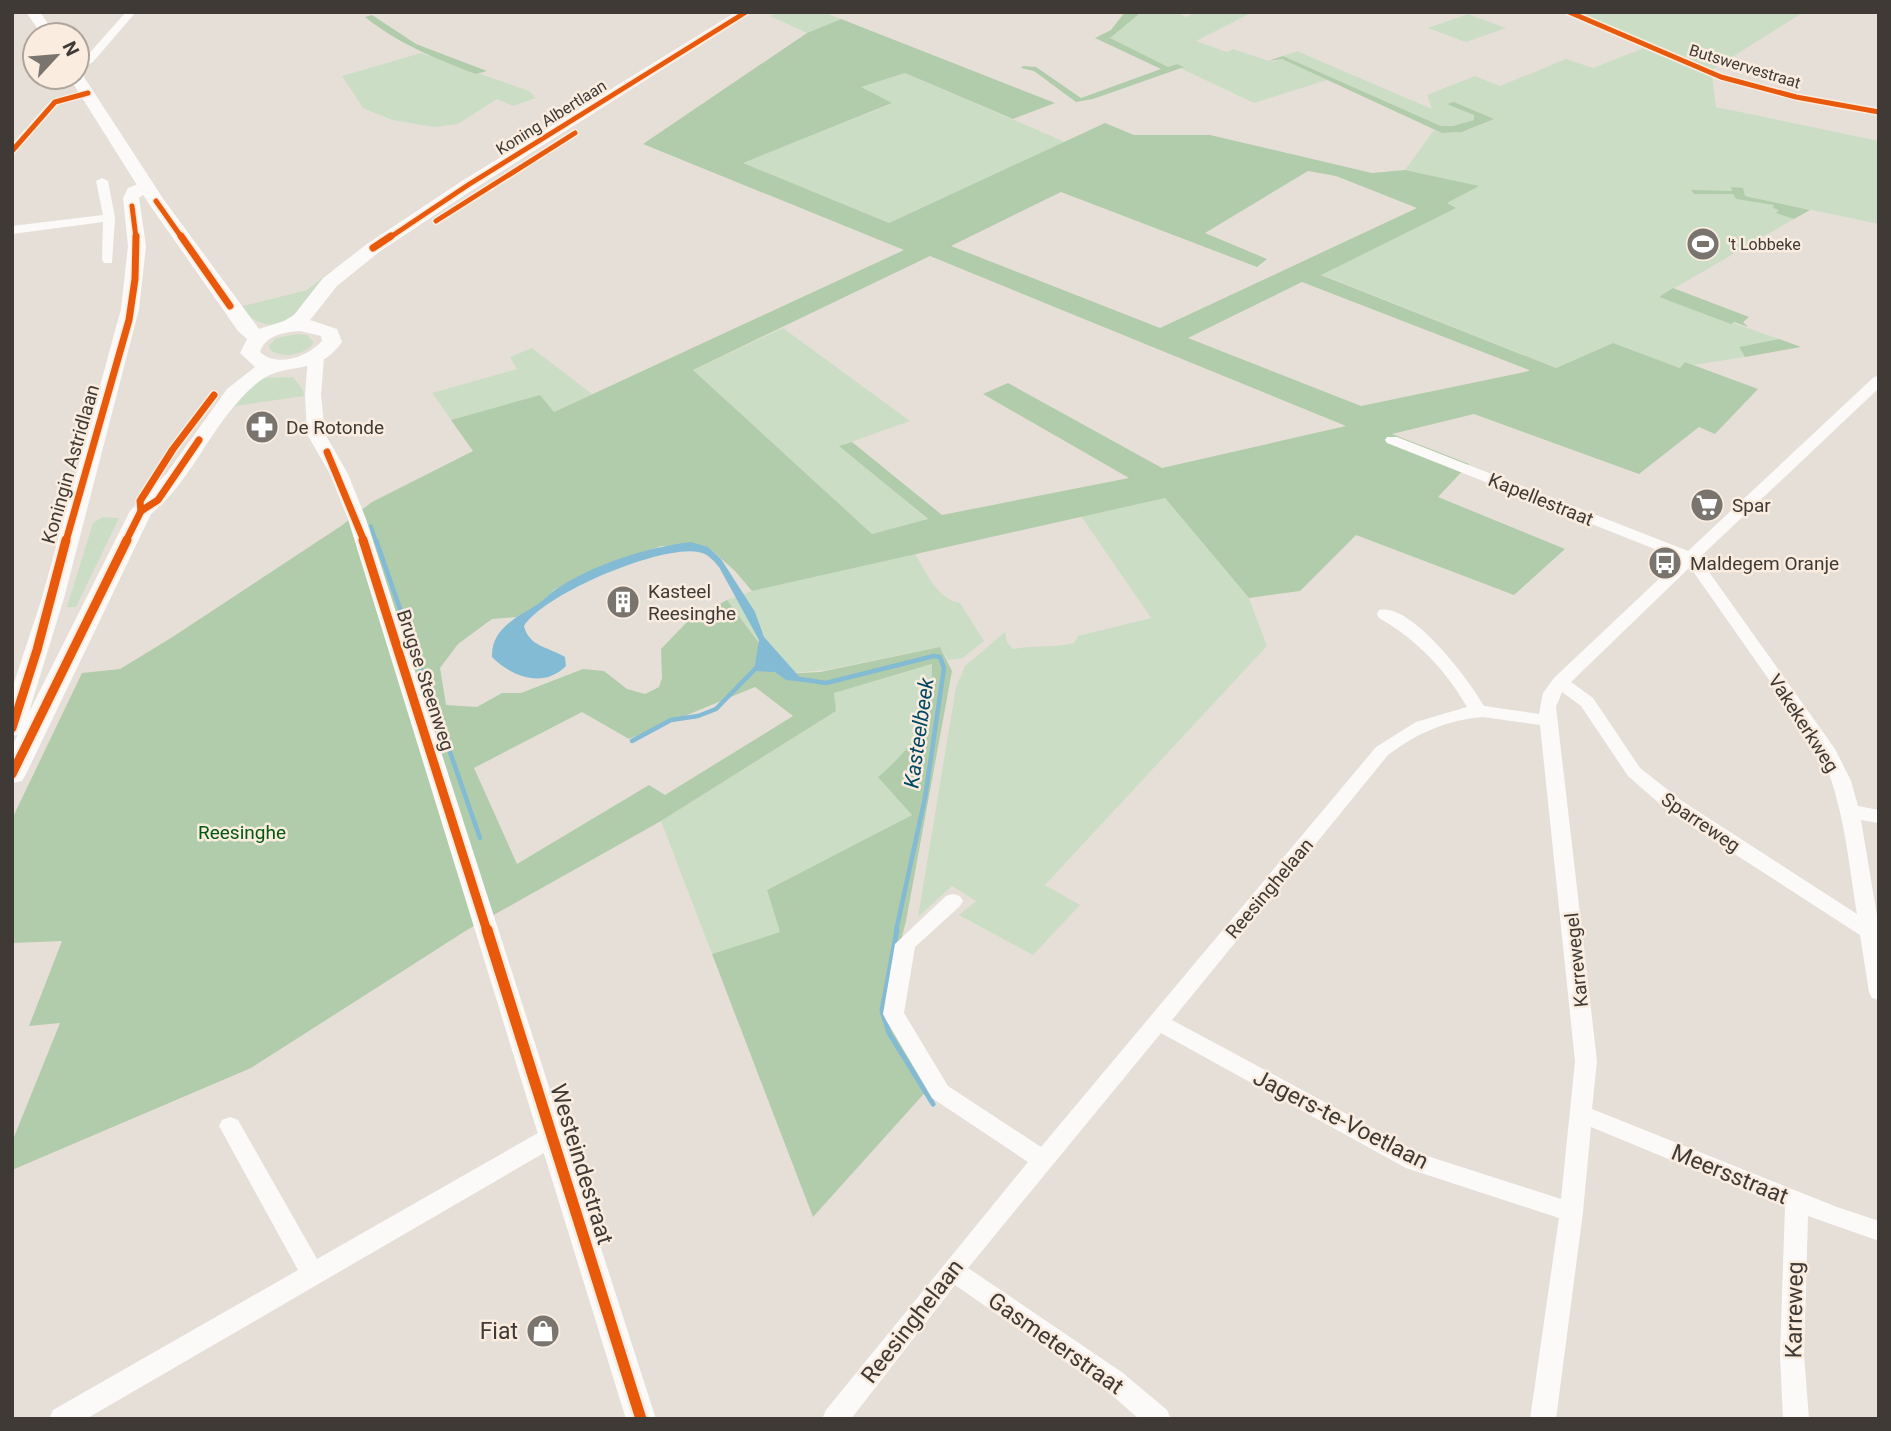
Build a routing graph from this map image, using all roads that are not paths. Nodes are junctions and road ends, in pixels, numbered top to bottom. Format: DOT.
graph roads {
  1 [pos="131,12"];
  2 [pos="746,12"];
  3 [pos="767,12"];
  4 [pos="1569,12"];
  5 [pos="91,58"];
  6 [pos="88,93"];
  7 [pos="1879,112"];
  8 [pos="12,151"];
  9 [pos="102,181"];
  10 [pos="146,186"];
  11 [pos="108,218"];
  12 [pos="12,230"];
  13 [pos="108,260"];
  14 [pos="318,327"];
  15 [pos="269,338"];
  16 [pos="316,357"];
  17 [pos="282,364"];
  18 [pos="1879,380"];
  19 [pos="1873,393"];
  20 [pos="313,395"];
  21 [pos="1392,440"];
  22 [pos="141,511"];
  23 [pos="1691,558"];
  24 [pos="1383,616"];
  25 [pos="1560,682"];
  26 [pos="1479,712"];
  27 [pos="1548,721"];
  28 [pos="12,728"];
  29 [pos="12,774"];
  30 [pos="1850,811"];
  31 [pos="1879,817"];
  32 [pos="953,901"];
  33 [pos="485,922"];
  34 [pos="1870,933"];
  35 [pos="1879,989"];
  36 [pos="1158,1022"];
  37 [pos="1583,1114"];
  38 [pos="230,1126"];
  39 [pos="554,1136"];
  40 [pos="1044,1160"];
  41 [pos="1797,1202"];
  42 [pos="1571,1212"];
  43 [pos="1879,1230"];
  44 [pos="952,1270"];
  45 [pos="313,1274"];
  46 [pos="62,1419"];
  47 [pos="641,1419"];
  48 [pos="835,1419"];
  49 [pos="1158,1419"];
  50 [pos="1542,1419"];
  51 [pos="1796,1419"];
  1 -- 5 [label="street"];
  2 -- 15 [label="main road, Koning Albertlaan"];
  3 -- 14 [label="main road, Koning Albertlaan"];
  4 -- 7 [label="street, Butswervestraat"];
  6 -- 8 [label="street"];
  6 -- 10 [label="main road"];
  9 -- 11 [label="street"];
  10 -- 15 [label="main road"];
  10 -- 28 [label="main road, Koningin Astridlaan"];
  11 -- 12 [label="street"];
  11 -- 13 [label="street"];
  14 -- 15 [label="main road"];
  14 -- 16 [label="main road, Brugse Steenweg"];
  15 -- 17 [label="main road"];
  15 -- 22 [label="main road"];
  16 -- 17 [label="main road"];
  16 -- 20 [label="street, Brugse Steenweg"];
  17 -- 20 [label="street"];
  17 -- 22 [label="main road"];
  18 -- 19 [label="street, Karrewegel"];
  19 -- 23 [label="street, Karrewegel"];
  20 -- 33 [label="street, Brugse Steenweg"];
  21 -- 23 [label="street, Kapellestraat"];
  22 -- 29 [label="main road"];
  23 -- 25 [label="street, Karrewegel"];
  23 -- 30 [label="street, Vakekerkweg"];
  24 -- 26 [label="street"];
  25 -- 27 [label="street, Karrewegel"];
  25 -- 34 [label="street, Sparreweg"];
  26 -- 27 [label="street, Reesinghelaan"];
  26 -- 36 [label="street, Reesinghelaan"];
  27 -- 37 [label="street, Karrewegel"];
  30 -- 31 [label="street"];
  30 -- 34 [label="street, Vakekerkweg"];
  32 -- 40 [label="street"];
  33 -- 39 [label="street, Westeindestraat"];
  34 -- 35 [label="street, Vakekerkweg"];
  36 -- 40 [label="street, Reesinghelaan"];
  36 -- 42 [label="street, Jagers-te-Voetlaan"];
  37 -- 41 [label="street, Meersstraat"];
  37 -- 42 [label="street, Karrewegel"];
  38 -- 45 [label="street"];
  39 -- 45 [label="street"];
  39 -- 47 [label="street, Westeindestraat"];
  40 -- 44 [label="street, Reesinghelaan"];
  41 -- 43 [label="street, Meersstraat"];
  41 -- 51 [label="street, Karreweg"];
  42 -- 50 [label="street, Karrewegel"];
  44 -- 48 [label="street, Reesinghelaan"];
  44 -- 49 [label="street, Gasmeterstraat"];
  45 -- 46 [label="street"];
}
